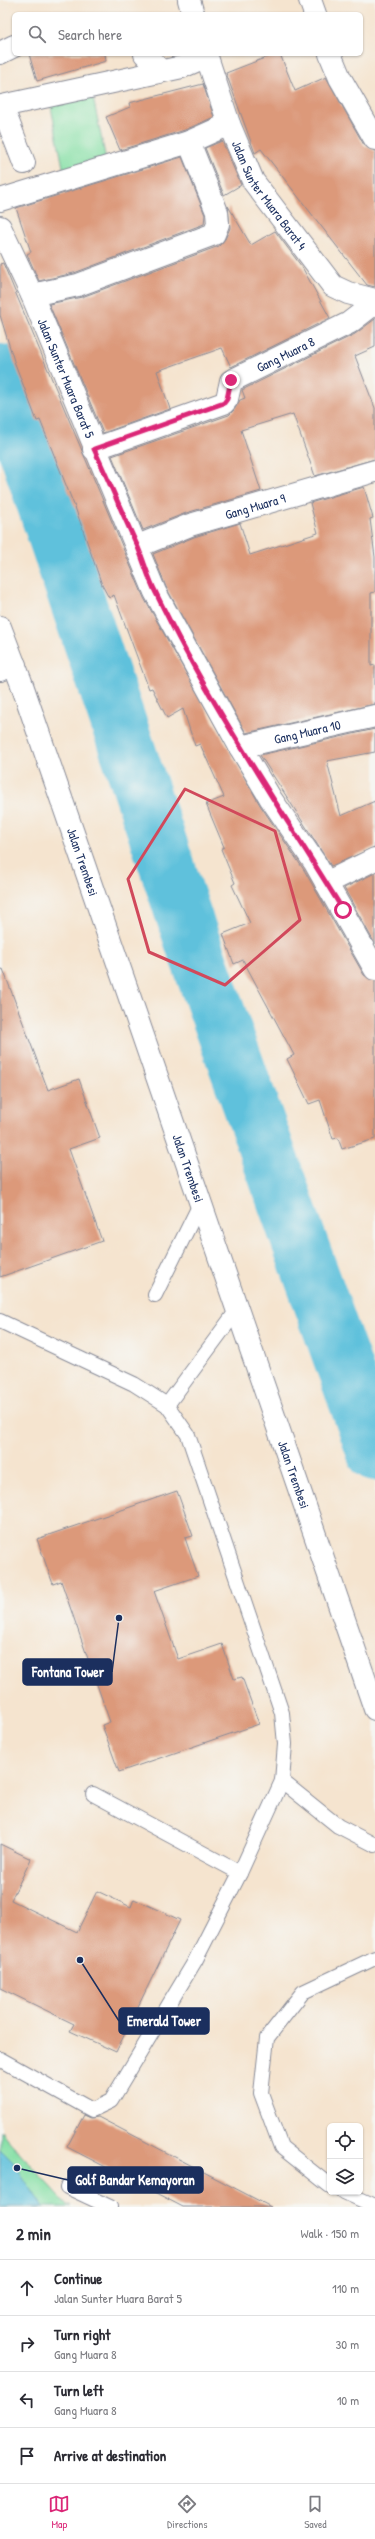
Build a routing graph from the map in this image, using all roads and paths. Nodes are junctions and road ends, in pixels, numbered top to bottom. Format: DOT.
graph roads {
  1 [pos="189,0"];
  2 [pos="310,0"];
  3 [pos="192,12"];
  4 [pos="314,12"];
  5 [pos="12,47"];
  6 [pos="0,53"];
  7 [pos="147,56"];
  8 [pos="204,56"];
  9 [pos="206,56"];
  10 [pos="331,56"];
  11 [pos="161,71"];
  12 [pos="1,102"];
  13 [pos="229,124"];
  14 [pos="372,131"];
  15 [pos="189,142"];
  16 [pos="24,163"];
  17 [pos="0,200"];
  18 [pos="0,227"];
  19 [pos="32,295"];
  20 [pos="375,302"];
  21 [pos="94,449"];
  22 [pos="375,471"];
  23 [pos="138,546"];
  24 [pos="0,628"];
  25 [pos="8,668"];
  26 [pos="375,716"];
  27 [pos="240,747"];
  28 [pos="375,860"];
  29 [pos="326,883"];
  30 [pos="375,969"];
  31 [pos="202,1200"];
  32 [pos="155,1295"];
  33 [pos="238,1308"];
  34 [pos="0,1321"];
  35 [pos="167,1405"];
  36 [pos="375,1709"];
  37 [pos="282,1781"];
  38 [pos="93,1794"];
  39 [pos="375,1845"];
  40 [pos="240,1873"];
  41 [pos="375,1958"];
  42 [pos="0,2059"];
  43 [pos="327,2184"];
  44 [pos="67,2186"];
  45 [pos="351,2195"];
  46 [pos="375,2206"];
  47 [pos="110,2207"];
  1 -- 3 [label="street"];
  2 -- 4 [label="street"];
  5 -- 6 [label="street"];
  7 -- 11 [label="street"];
  8 -- 11 [label="street"];
  9 -- 13 [label="street, Jalan Sunter Muara Barat 4"];
  10 -- 14 [label="street"];
  11 -- 12 [label="street"];
  12 -- 16 [label="street"];
  13 -- 15 [label="street"];
  13 -- 20 [label="street, Jalan Sunter Muara Barat 4"];
  15 -- 17 [label="street"];
  15 -- 19 [label="street"];
  18 -- 19 [label="street, Jalan Sunter Muara Barat 5"];
  19 -- 21 [label="street, Jalan Sunter Muara Barat 5"];
  20 -- 21 [label="street, Gang Muara 8"];
  21 -- 23 [label="street, Jalan Sunter Muara Barat 5"];
  22 -- 23 [label="street, Gang Muara 9"];
  23 -- 27 [label="street, Jalan Sunter Muara Barat 5"];
  24 -- 25 [label="street, Jalan Trembesi"];
  25 -- 31 [label="street, Jalan Trembesi"];
  26 -- 27 [label="street, Gang Muara 10"];
  27 -- 29 [label="street, Jalan Sunter Muara Barat 5"];
  28 -- 29 [label="street"];
  29 -- 30 [label="street, Jalan Sunter Muara Barat 5"];
  31 -- 32 [label="lane"];
  31 -- 33 [label="street, Jalan Trembesi"];
  33 -- 35 [label="lane"];
  33 -- 36 [label="street, Jalan Trembesi"];
  34 -- 35 [label="lane"];
  35 -- 37 [label="lane"];
  37 -- 39 [label="lane"];
  37 -- 40 [label="lane"];
  38 -- 40 [label="lane"];
  40 -- 42 [label="lane"];
  41 -- 43 [label="lane"];
  44 -- 47 [label="lane"];
  45 -- 46 [label="lane"];
}
